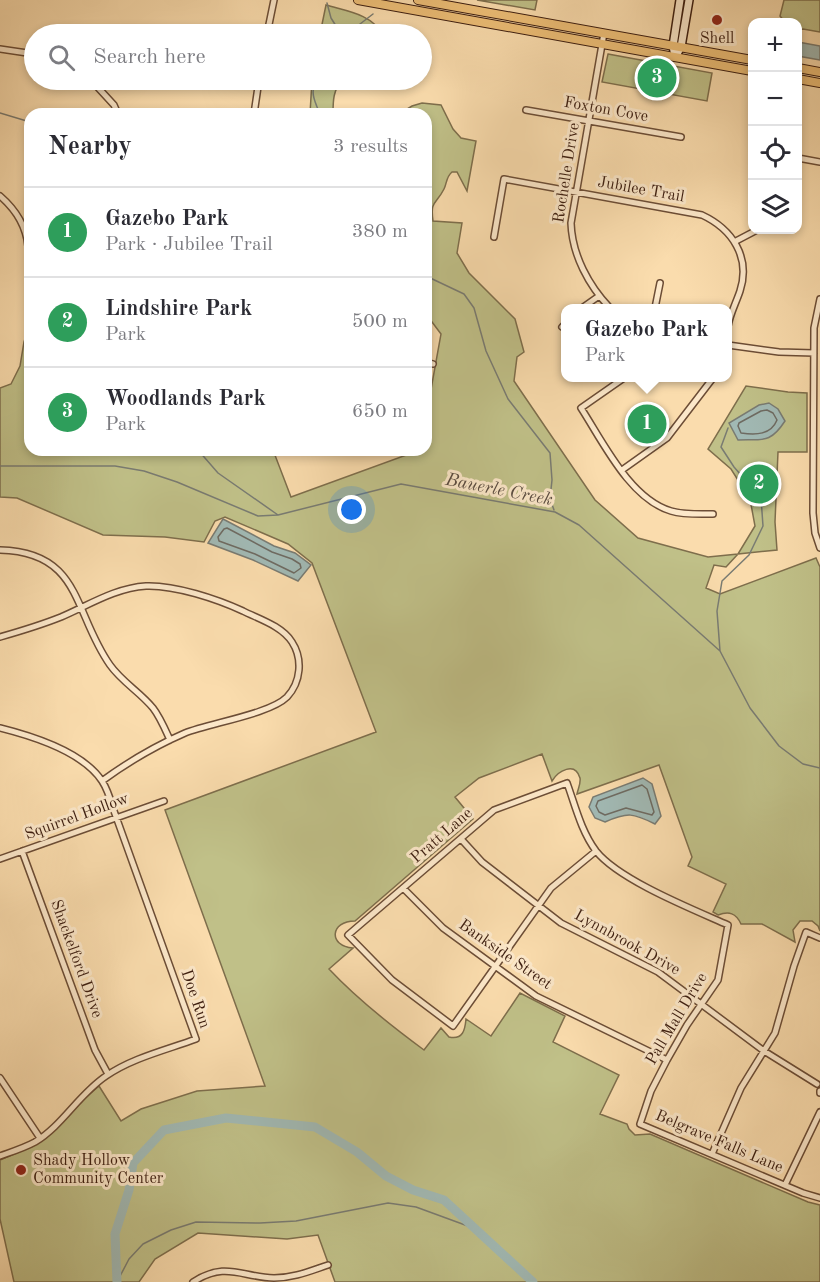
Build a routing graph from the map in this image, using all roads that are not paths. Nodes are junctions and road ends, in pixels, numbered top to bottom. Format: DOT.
graph roads {
  1 [pos="274,0"];
  2 [pos="358,0"];
  3 [pos="418,0"];
  4 [pos="680,0"];
  5 [pos="689,0"];
  6 [pos="433,3"];
  7 [pos="431,13"];
  8 [pos="269,24"];
  9 [pos="604,33"];
  10 [pos="601,44"];
  11 [pos="677,46"];
  12 [pos="0,48"];
  13 [pos="24,52"];
  14 [pos="675,57"];
  15 [pos="748,59"];
  16 [pos="802,69"];
  17 [pos="748,70"];
  18 [pos="820,72"];
  19 [pos="802,80"];
  20 [pos="820,83"];
  21 [pos="101,90"];
  22 [pos="258,90"];
  23 [pos="114,108"];
  24 [pos="256,108"];
  25 [pos="526,110"];
  26 [pos="588,121"];
  27 [pos="681,137"];
  28 [pos="802,159"];
  29 [pos="820,162"];
  30 [pos="575,192"];
  31 [pos="0,196"];
  32 [pos="24,229"];
  33 [pos="749,234"];
  34 [pos="494,237"];
  35 [pos="736,241"];
  36 [pos="660,283"];
  37 [pos="599,296"];
  38 [pos="820,299"];
  39 [pos="589,304"];
  40 [pos="606,304"];
  41 [pos="657,304"];
  42 [pos="732,313"];
  43 [pos="732,346"];
  44 [pos="814,353"];
  45 [pos="618,382"];
  46 [pos="710,382"];
  47 [pos="817,390"];
  48 [pos="622,470"];
  49 [pos="817,513"];
  50 [pos="713,514"];
  51 [pos="820,548"];
  52 [pos="0,550"];
  53 [pos="81,608"];
  54 [pos="0,637"];
  55 [pos="0,728"];
  56 [pos="170,740"];
  57 [pos="102,781"];
  58 [pos="164,801"];
  59 [pos="116,817"];
  60 [pos="460,839"];
  61 [pos="22,851"];
  62 [pos="596,851"];
  63 [pos="0,859"];
  64 [pos="403,888"];
  65 [pos="538,906"];
  66 [pos="820,938"];
  67 [pos="495,967"];
  68 [pos="701,1004"];
  69 [pos="764,1051"];
  70 [pos="667,1059"];
  71 [pos="108,1074"];
  72 [pos="0,1078"];
  73 [pos="819,1088"];
  74 [pos="820,1112"];
  75 [pos="640,1124"];
  76 [pos="40,1138"];
  77 [pos="712,1154"];
  78 [pos="0,1156"];
  79 [pos="785,1185"];
  80 [pos="820,1198"];
  81 [pos="328,1264"];
  82 [pos="296,1279"];
  83 [pos="193,1282"];
  1 -- 8 [label="street"];
  2 -- 7 [label="main road"];
  3 -- 6 [label="main road"];
  4 -- 11 [label="main road"];
  5 -- 11 [label="main road"];
  6 -- 7 [label="main road"];
  6 -- 9 [label="main road"];
  7 -- 10 [label="main road"];
  9 -- 10 [label="street, Rochelle Drive"];
  9 -- 11 [label="main road"];
  10 -- 14 [label="main road"];
  10 -- 26 [label="street, Rochelle Drive"];
  11 -- 14 [label="main road"];
  11 -- 15 [label="main road"];
  12 -- 13 [label="street"];
  14 -- 17 [label="main road"];
  16 -- 18 [label="main road"];
  19 -- 20 [label="main road"];
  21 -- 23 [label="street"];
  22 -- 24 [label="street"];
  25 -- 26 [label="street, Foxton Cove"];
  26 -- 27 [label="street, Foxton Cove"];
  26 -- 30 [label="street, Rochelle Drive"];
  28 -- 29 [label="street"];
  30 -- 34 [label="street, Jubilee Trail"];
  30 -- 35 [label="street, Jubilee Trail"];
  30 -- 37 [label="street, Rochelle Drive"];
  31 -- 32 [label="street"];
  33 -- 35 [label="street"];
  35 -- 42 [label="street"];
  36 -- 41 [label="street"];
  37 -- 39 [label="street"];
  37 -- 40 [label="street, Rochelle Drive"];
  38 -- 44 [label="street"];
  43 -- 44 [label="street"];
  44 -- 47 [label="street"];
  45 -- 48 [label="street"];
  46 -- 48 [label="street"];
  47 -- 49 [label="street"];
  48 -- 50 [label="street"];
  49 -- 51 [label="street"];
  52 -- 53 [label="street"];
  53 -- 54 [label="street"];
  53 -- 56 [label="street"];
  53 -- 56 [label="street"];
  55 -- 57 [label="street"];
  56 -- 57 [label="street"];
  57 -- 59 [label="street"];
  58 -- 59 [label="street, Squirrel Hollow"];
  59 -- 61 [label="street, Squirrel Hollow"];
  59 -- 71 [label="street, Doe Run"];
  60 -- 62 [label="street, Pratt Lane"];
  60 -- 64 [label="street, Pratt Lane"];
  60 -- 65 [label="street, Lynnbrook Drive"];
  61 -- 63 [label="street, Squirrel Hollow"];
  61 -- 71 [label="street, Shackelford Drive"];
  62 -- 65 [label="street"];
  62 -- 68 [label="street, Pall Mall Drive"];
  64 -- 67 [label="street, Bankside Street"];
  64 -- 67 [label="street, Pratt Lane"];
  65 -- 67 [label="street"];
  65 -- 68 [label="street, Lynnbrook Drive"];
  66 -- 69 [label="street"];
  67 -- 70 [label="street, Bankside Street"];
  68 -- 69 [label="street, Lynnbrook Drive"];
  68 -- 70 [label="street, Pall Mall Drive"];
  69 -- 73 [label="street, Lynnbrook Drive"];
  69 -- 77 [label="street"];
  70 -- 75 [label="street, Pall Mall Drive"];
  71 -- 76 [label="street, Doe Run"];
  72 -- 76 [label="street"];
  74 -- 79 [label="street"];
  75 -- 77 [label="street, Belgrave Falls Lane"];
  76 -- 78 [label="street, Doe Run"];
  77 -- 79 [label="street, Belgrave Falls Lane"];
  79 -- 80 [label="street, Belgrave Falls Lane"];
  81 -- 82 [label="street"];
  82 -- 83 [label="street"];
}
